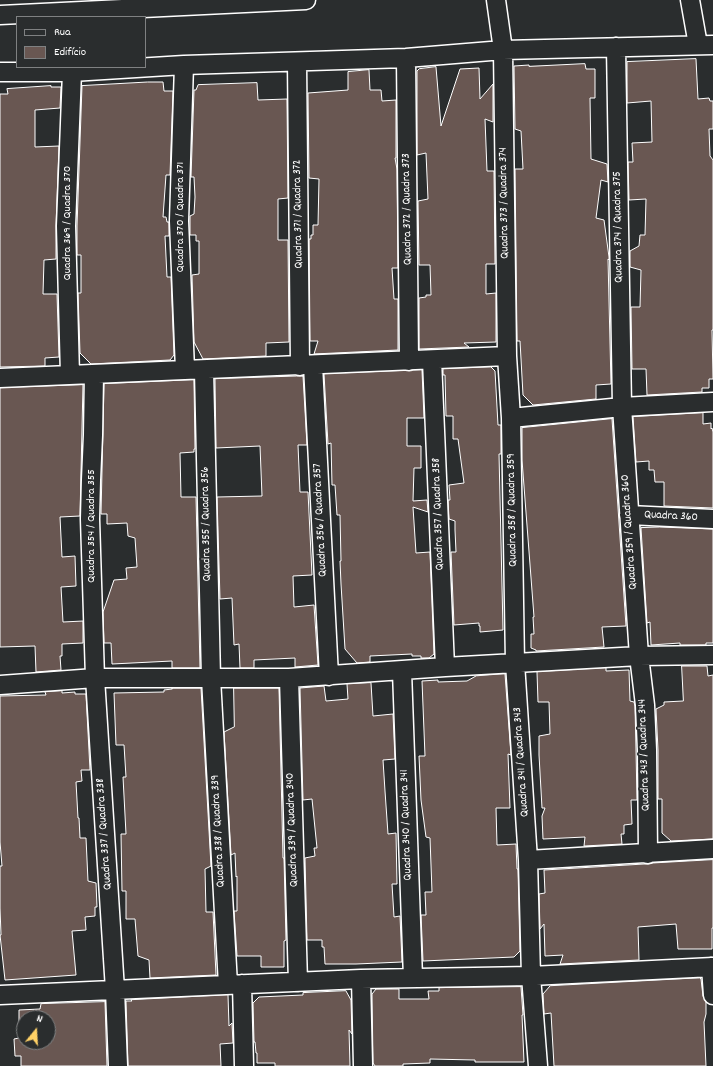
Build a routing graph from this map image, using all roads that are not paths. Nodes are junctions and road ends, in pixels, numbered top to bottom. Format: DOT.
graph roads {
  1 [pos="306,0"];
  2 [pos="496,0"];
  3 [pos="690,0"];
  4 [pos="116,13"];
  5 [pos="0,15"];
  6 [pos="705,45"];
  7 [pos="616,47"];
  8 [pos="503,50"];
  9 [pos="406,58"];
  10 [pos="297,62"];
  11 [pos="184,65"];
  12 [pos="146,67"];
  13 [pos="123,68"];
  14 [pos="0,72"];
  15 [pos="72,72"];
  16 [pos="507,356"];
  17 [pos="432,360"];
  18 [pos="409,361"];
  19 [pos="307,365"];
  20 [pos="185,370"];
  21 [pos="204,370"];
  22 [pos="94,374"];
  23 [pos="70,375"];
  24 [pos="0,378"];
  25 [pos="713,402"];
  26 [pos="622,407"];
  27 [pos="511,418"];
  28 [pos="629,515"];
  29 [pos="713,519"];
  30 [pos="713,655"];
  31 [pos="639,656"];
  32 [pos="515,663"];
  33 [pos="446,667"];
  34 [pos="402,671"];
  35 [pos="329,676"];
  36 [pos="95,678"];
  37 [pos="211,678"];
  38 [pos="289,678"];
  39 [pos="0,685"];
  40 [pos="713,849"];
  41 [pos="648,854"];
  42 [pos="528,860"];
  43 [pos="712,967"];
  44 [pos="531,976"];
  45 [pos="413,978"];
  46 [pos="361,979"];
  47 [pos="298,982"];
  48 [pos="235,984"];
  49 [pos="115,990"];
  50 [pos="0,995"];
  51 [pos="713,995"];
  52 [pos="118,1066"];
  53 [pos="244,1066"];
  54 [pos="363,1066"];
  55 [pos="538,1066"];
  1 -- 4 [label="street"];
  2 -- 8 [label="street, Quadra 373 / Quadra 374"];
  3 -- 6 [label="street"];
  4 -- 5 [label="street"];
  6 -- 7 [label="street"];
  7 -- 8 [label="street"];
  7 -- 26 [label="street, Quadra 374 / Quadra 375"];
  8 -- 9 [label="street"];
  8 -- 16 [label="street, Quadra 373 / Quadra 374"];
  9 -- 10 [label="street"];
  9 -- 18 [label="street, Quadra 372 / Quadra 373"];
  10 -- 11 [label="street"];
  10 -- 19 [label="street, Quadra 371 / Quadra 372"];
  11 -- 12 [label="street"];
  11 -- 20 [label="street, Quadra 370 / Quadra 371"];
  13 -- 15 [label="street"];
  14 -- 15 [label="street"];
  15 -- 23 [label="street, Quadra 369 / Quadra 370"];
  16 -- 17 [label="street"];
  16 -- 27 [label="street, Quadra 358 / Quadra 359"];
  17 -- 18 [label="street"];
  17 -- 33 [label="street, Quadra 357 / Quadra 358"];
  18 -- 19 [label="street"];
  19 -- 21 [label="street"];
  19 -- 35 [label="street, Quadra 356 / Quadra 357"];
  20 -- 21 [label="street"];
  20 -- 22 [label="street"];
  21 -- 37 [label="street, Quadra 355 / Quadra 356"];
  22 -- 23 [label="street"];
  22 -- 36 [label="street, Quadra 354 / Quadra 355"];
  23 -- 24 [label="street"];
  25 -- 26 [label="street"];
  26 -- 27 [label="street"];
  26 -- 28 [label="street, Quadra 359 / Quadra 360"];
  27 -- 32 [label="street, Quadra 358 / Quadra 359"];
  28 -- 29 [label="street, Quadra 360"];
  28 -- 31 [label="street, Quadra 359 / Quadra 360"];
  30 -- 31 [label="street"];
  31 -- 32 [label="street"];
  31 -- 41 [label="street, Quadra 343 / Quadra 344"];
  32 -- 33 [label="street"];
  32 -- 42 [label="street, Quadra 341 / Quadra 343"];
  33 -- 34 [label="street"];
  34 -- 35 [label="street"];
  34 -- 45 [label="street, Quadra 340 / Quadra 341"];
  35 -- 38 [label="street"];
  36 -- 37 [label="street"];
  36 -- 39 [label="street"];
  36 -- 49 [label="street, Quadra 337 / Quadra 338"];
  37 -- 38 [label="street"];
  37 -- 48 [label="street, Quadra 338 / Quadra 339"];
  38 -- 47 [label="street, Quadra 339 / Quadra 340"];
  40 -- 41 [label="street"];
  41 -- 42 [label="street"];
  42 -- 44 [label="street, Quadra 341 / Quadra 343"];
  43 -- 44 [label="street"];
  43 -- 51 [label="street"];
  44 -- 45 [label="street"];
  44 -- 55 [label="street, Quadra 341 / Quadra 343"];
  45 -- 46 [label="street"];
  46 -- 47 [label="street"];
  46 -- 54 [label="street"];
  47 -- 48 [label="street"];
  48 -- 49 [label="street"];
  48 -- 53 [label="street, Quadra 338 / Quadra 339"];
  49 -- 50 [label="street"];
  49 -- 52 [label="street, Quadra 337 / Quadra 338"];
}
